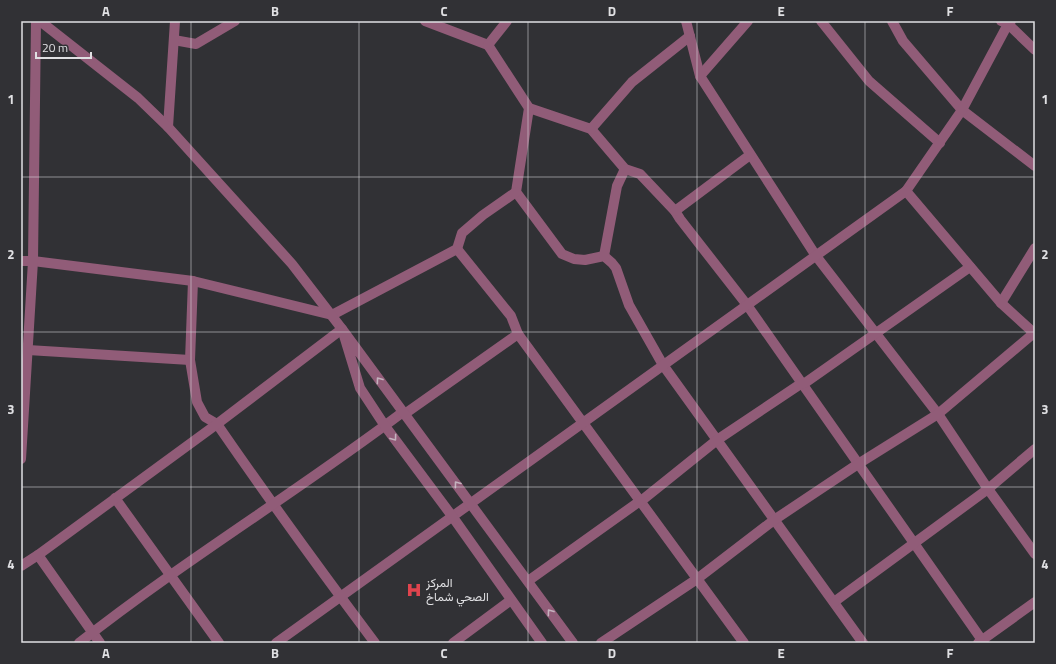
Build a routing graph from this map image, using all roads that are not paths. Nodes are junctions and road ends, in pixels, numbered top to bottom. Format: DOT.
graph roads {
  1 [pos="36,21"];
  2 [pos="40,21"];
  3 [pos="175,21"];
  4 [pos="235,21"];
  5 [pos="426,21"];
  6 [pos="507,21"];
  7 [pos="686,21"];
  8 [pos="748,21"];
  9 [pos="821,21"];
  10 [pos="892,21"];
  11 [pos="1006,22"];
  12 [pos="690,36"];
  13 [pos="174,40"];
  14 [pos="488,45"];
  15 [pos="1035,50"];
  16 [pos="700,76"];
  17 [pos="529,108"];
  18 [pos="962,110"];
  19 [pos="168,127"];
  20 [pos="591,129"];
  21 [pos="940,143"];
  22 [pos="750,155"];
  23 [pos="1035,166"];
  24 [pos="625,168"];
  25 [pos="906,191"];
  26 [pos="516,192"];
  27 [pos="675,211"];
  28 [pos="1035,248"];
  29 [pos="457,249"];
  30 [pos="604,256"];
  31 [pos="816,256"];
  32 [pos="21,261"];
  33 [pos="33,261"];
  34 [pos="970,267"];
  35 [pos="193,281"];
  36 [pos="1001,303"];
  37 [pos="747,305"];
  38 [pos="332,315"];
  39 [pos="342,329"];
  40 [pos="875,333"];
  41 [pos="1034,333"];
  42 [pos="518,334"];
  43 [pos="28,350"];
  44 [pos="190,360"];
  45 [pos="663,365"];
  46 [pos="802,383"];
  47 [pos="403,412"];
  48 [pos="938,414"];
  49 [pos="582,423"];
  50 [pos="217,424"];
  51 [pos="385,426"];
  52 [pos="717,440"];
  53 [pos="1035,449"];
  54 [pos="21,459"];
  55 [pos="858,464"];
  56 [pos="988,489"];
  57 [pos="116,498"];
  58 [pos="640,501"];
  59 [pos="471,503"];
  60 [pos="273,505"];
  61 [pos="452,516"];
  62 [pos="774,520"];
  63 [pos="914,543"];
  64 [pos="1035,554"];
  65 [pos="38,555"];
  66 [pos="21,566"];
  67 [pos="170,575"];
  68 [pos="697,579"];
  69 [pos="528,580"];
  70 [pos="340,597"];
  71 [pos="511,600"];
  72 [pos="834,602"];
  73 [pos="1035,602"];
  74 [pos="92,632"];
  75 [pos="982,642"];
  76 [pos="79,643"];
  77 [pos="100,643"];
  78 [pos="219,643"];
  79 [pos="276,643"];
  80 [pos="375,643"];
  81 [pos="453,643"];
  82 [pos="542,643"];
  83 [pos="573,643"];
  84 [pos="601,643"];
  85 [pos="744,643"];
  86 [pos="863,643"];
  1 -- 33 [label="street"];
  2 -- 19 [label="street"];
  3 -- 13 [label="street"];
  4 -- 13 [label="street"];
  5 -- 14 [label="street"];
  6 -- 14 [label="street"];
  7 -- 12 [label="street"];
  8 -- 16 [label="street"];
  9 -- 21 [label="street"];
  10 -- 18 [label="street"];
  11 -- 15 [label="street"];
  11 -- 18 [label="street"];
  12 -- 16 [label="street"];
  12 -- 20 [label="street"];
  13 -- 19 [label="street"];
  14 -- 17 [label="street"];
  16 -- 22 [label="street"];
  17 -- 20 [label="street"];
  17 -- 26 [label="street"];
  18 -- 21 [label="street"];
  18 -- 23 [label="street"];
  19 -- 38 [label="street"];
  20 -- 24 [label="street"];
  21 -- 25 [label="street"];
  22 -- 27 [label="street"];
  22 -- 31 [label="street"];
  24 -- 27 [label="street"];
  24 -- 30 [label="street"];
  25 -- 31 [label="street"];
  25 -- 34 [label="street"];
  26 -- 29 [label="street"];
  26 -- 30 [label="street"];
  27 -- 37 [label="street"];
  28 -- 36 [label="street"];
  29 -- 38 [label="street"];
  29 -- 42 [label="street"];
  30 -- 45 [label="street"];
  31 -- 37 [label="street"];
  31 -- 40 [label="street"];
  32 -- 33 [label="street"];
  33 -- 35 [label="street"];
  33 -- 43 [label="street"];
  34 -- 36 [label="street"];
  34 -- 40 [label="street"];
  35 -- 38 [label="street"];
  35 -- 44 [label="street"];
  36 -- 41 [label="street"];
  37 -- 45 [label="street"];
  37 -- 46 [label="street"];
  38 -- 39 [label="street"];
  47 -- 39 [label="street, one-way"];
  39 -- 50 [label="street"];
  39 -- 51 [label="street"];
  40 -- 46 [label="street"];
  40 -- 48 [label="street"];
  41 -- 48 [label="street"];
  42 -- 47 [label="street"];
  42 -- 49 [label="street"];
  43 -- 44 [label="street"];
  43 -- 54 [label="street"];
  44 -- 50 [label="street"];
  45 -- 49 [label="street"];
  45 -- 52 [label="street"];
  46 -- 52 [label="street"];
  46 -- 55 [label="street"];
  47 -- 51 [label="street"];
  59 -- 47 [label="street, one-way"];
  48 -- 55 [label="street"];
  48 -- 56 [label="street"];
  49 -- 58 [label="street"];
  49 -- 59 [label="street"];
  50 -- 57 [label="street"];
  50 -- 60 [label="street"];
  51 -- 60 [label="street"];
  51 -- 61 [label="street, one-way"];
  52 -- 58 [label="street"];
  52 -- 62 [label="street"];
  53 -- 56 [label="street"];
  55 -- 62 [label="street"];
  55 -- 63 [label="street"];
  56 -- 63 [label="street"];
  56 -- 64 [label="street"];
  57 -- 65 [label="street"];
  57 -- 67 [label="street"];
  58 -- 68 [label="street"];
  58 -- 69 [label="street"];
  59 -- 61 [label="street"];
  59 -- 69 [label="street"];
  60 -- 67 [label="street"];
  60 -- 70 [label="street"];
  61 -- 70 [label="street"];
  61 -- 71 [label="street"];
  62 -- 68 [label="street"];
  62 -- 72 [label="street"];
  63 -- 72 [label="street"];
  63 -- 75 [label="street"];
  65 -- 66 [label="street"];
  65 -- 74 [label="street"];
  67 -- 74 [label="street"];
  67 -- 78 [label="street"];
  68 -- 84 [label="street"];
  68 -- 85 [label="street"];
  83 -- 69 [label="street, one-way"];
  70 -- 79 [label="street"];
  70 -- 80 [label="street"];
  71 -- 81 [label="street"];
  71 -- 82 [label="street"];
  72 -- 86 [label="street"];
  73 -- 75 [label="street"];
  74 -- 76 [label="street"];
  74 -- 77 [label="street"];
}
